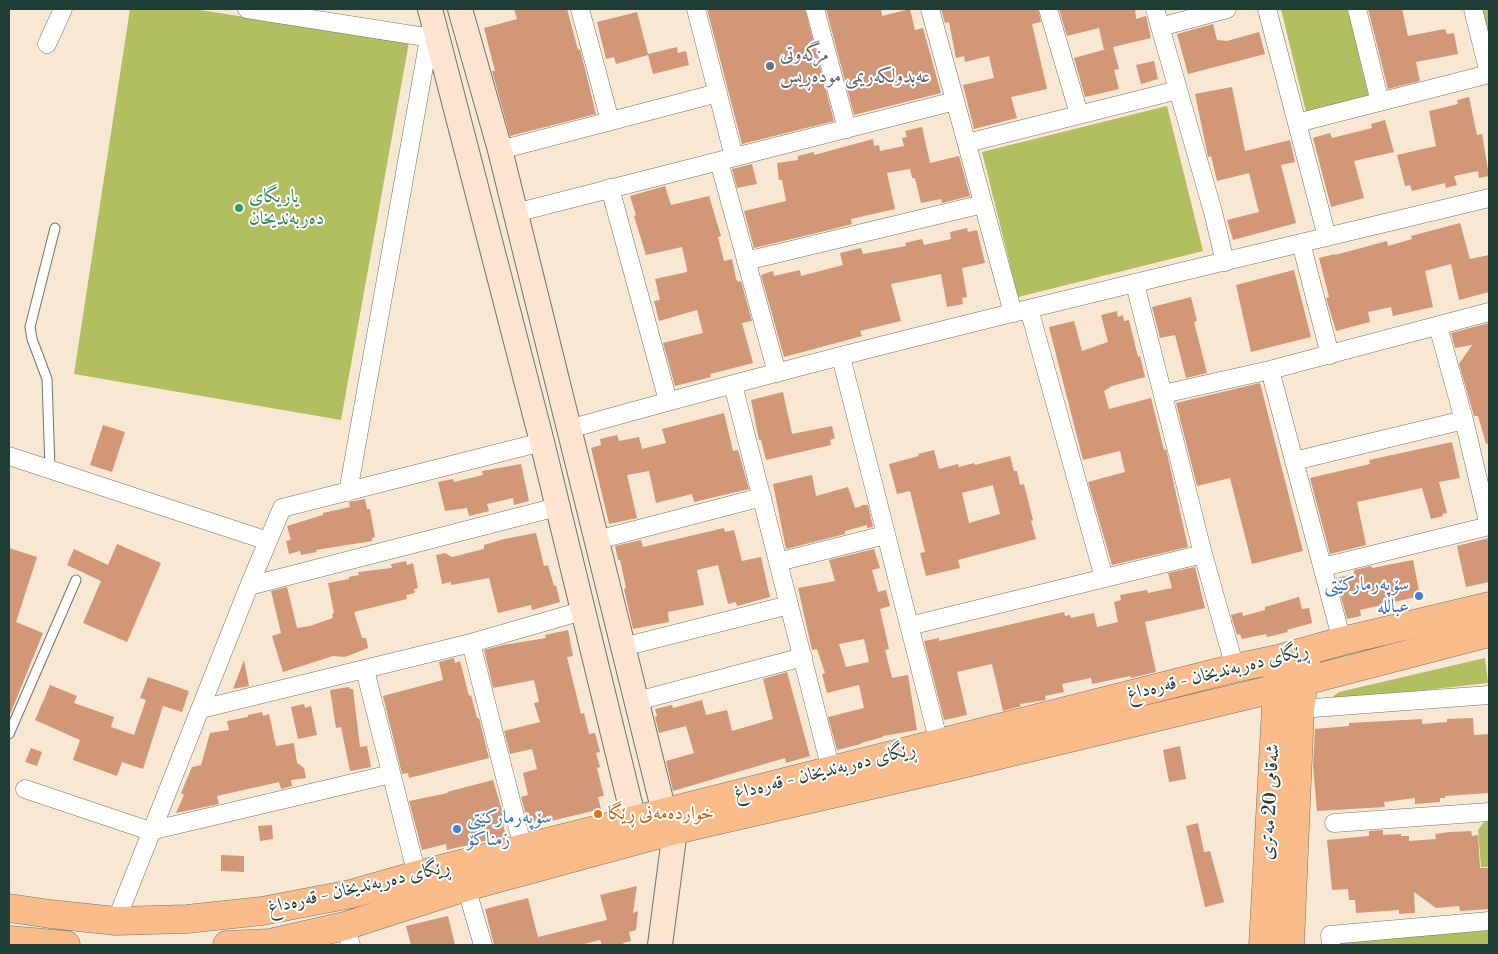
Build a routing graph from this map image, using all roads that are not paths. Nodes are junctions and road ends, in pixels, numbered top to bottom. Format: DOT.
graph roads {
  1 [pos="63,9"];
  2 [pos="247,9"];
  3 [pos="460,9"];
  4 [pos="580,9"];
  5 [pos="696,9"];
  6 [pos="815,9"];
  7 [pos="930,9"];
  8 [pos="1048,9"];
  9 [pos="1155,9"];
  10 [pos="1228,9"];
  11 [pos="1267,9"];
  12 [pos="1357,9"];
  13 [pos="1473,9"];
  14 [pos="432,26"];
  15 [pos="1160,26"];
  16 [pos="47,44"];
  17 [pos="1489,73"];
  18 [pos="1178,90"];
  19 [pos="718,93"];
  20 [pos="955,101"];
  21 [pos="1380,102"];
  22 [pos="1078,114"];
  23 [pos="610,121"];
  24 [pos="1297,123"];
  25 [pos="846,129"];
  26 [pos="967,143"];
  27 [pos="500,150"];
  28 [pos="726,159"];
  29 [pos="610,188"];
  30 [pos="1489,198"];
  31 [pos="984,204"];
  32 [pos="515,212"];
  33 [pos="55,228"];
  34 [pos="1327,237"];
  35 [pos="1301,244"];
  36 [pos="746,261"];
  37 [pos="1225,262"];
  38 [pos="1135,284"];
  39 [pos="1021,311"];
  40 [pos="1489,312"];
  41 [pos="542,321"];
  42 [pos="1438,326"];
  43 [pos="513,329"];
  44 [pos="1330,354"];
  45 [pos="841,357"];
  46 [pos="1270,370"];
  47 [pos="777,373"];
  48 [pos="733,385"];
  49 [pos="1163,394"];
  50 [pos="668,401"];
  51 [pos="1464,420"];
  52 [pos="569,429"];
  53 [pos="542,442"];
  54 [pos="9,456"];
  55 [pos="1294,461"];
  56 [pos="50,469"];
  57 [pos="348,492"];
  58 [pos="762,497"];
  59 [pos="557,507"];
  60 [pos="1489,526"];
  61 [pos="886,535"];
  62 [pos="597,540"];
  63 [pos="268,541"];
  64 [pos="1203,554"];
  65 [pos="778,562"];
  66 [pos="1324,567"];
  67 [pos="1104,578"];
  68 [pos="76,580"];
  69 [pos="249,586"];
  70 [pos="789,605"];
  71 [pos="1489,606"];
  72 [pos="582,610"];
  73 [pos="909,626"];
  74 [pos="1489,633"];
  75 [pos="1342,641"];
  76 [pos="471,642"];
  77 [pos="623,647"];
  78 [pos="1307,651"];
  79 [pos="802,657"];
  80 [pos="1278,659"];
  81 [pos="1235,668"];
  82 [pos="364,670"];
  83 [pos="1304,681"];
  84 [pos="1278,688"];
  85 [pos="1489,695"];
  86 [pos="637,701"];
  87 [pos="201,709"];
  88 [pos="1300,709"];
  89 [pos="9,734"];
  90 [pos="939,743"];
  91 [pos="1287,744"];
  92 [pos="831,770"];
  93 [pos="391,774"];
  94 [pos="25,789"];
  95 [pos="1489,812"];
  96 [pos="634,820"];
  97 [pos="670,821"];
  98 [pos="1334,824"];
  99 [pos="150,831"];
  100 [pos="523,848"];
  101 [pos="417,875"];
  102 [pos="466,887"];
  103 [pos="351,894"];
  104 [pos="9,908"];
  105 [pos="116,920"];
  106 [pos="1489,921"];
  107 [pos="351,931"];
  108 [pos="9,940"];
  109 [pos="270,944"];
  110 [pos="66,945"];
  111 [pos="227,945"];
  112 [pos="483,945"];
  113 [pos="660,945"];
  114 [pos="1262,945"];
  115 [pos="1290,945"];
  116 [pos="1331,945"];
  1 -- 16 [label="street"];
  2 -- 14 [label="street"];
  3 -- 27 [label="street"];
  4 -- 23 [label="street"];
  5 -- 19 [label="street"];
  6 -- 25 [label="street"];
  7 -- 20 [label="street"];
  8 -- 22 [label="street"];
  9 -- 15 [label="street"];
  10 -- 15 [label="street"];
  11 -- 24 [label="street"];
  12 -- 21 [label="street"];
  13 -- 17 [label="street"];
  14 -- 43 [label="street"];
  14 -- 57 [label="street"];
  15 -- 18 [label="street"];
  17 -- 21 [label="street"];
  18 -- 22 [label="street"];
  18 -- 37 [label="street"];
  19 -- 23 [label="street"];
  19 -- 28 [label="street"];
  20 -- 25 [label="street"];
  20 -- 26 [label="street"];
  21 -- 24 [label="street"];
  22 -- 26 [label="street"];
  23 -- 27 [label="street"];
  24 -- 34 [label="street"];
  25 -- 28 [label="street"];
  26 -- 31 [label="street"];
  27 -- 32 [label="street"];
  28 -- 29 [label="street"];
  28 -- 36 [label="street"];
  29 -- 32 [label="street"];
  29 -- 50 [label="street"];
  30 -- 34 [label="street"];
  31 -- 36 [label="street"];
  31 -- 39 [label="street"];
  32 -- 41 [label="street"];
  33 -- 56 [label="lane"];
  34 -- 35 [label="street"];
  35 -- 37 [label="street"];
  35 -- 44 [label="street"];
  36 -- 47 [label="street"];
  37 -- 38 [label="street"];
  38 -- 39 [label="street"];
  38 -- 49 [label="street"];
  39 -- 45 [label="street"];
  39 -- 67 [label="street"];
  40 -- 42 [label="street"];
  41 -- 43 [label="street"];
  41 -- 52 [label="street"];
  42 -- 44 [label="street"];
  42 -- 51 [label="street"];
  43 -- 53 [label="street"];
  44 -- 46 [label="street"];
  45 -- 47 [label="street"];
  45 -- 61 [label="street"];
  46 -- 49 [label="street"];
  46 -- 55 [label="street"];
  47 -- 48 [label="street"];
  48 -- 50 [label="street"];
  48 -- 58 [label="street"];
  49 -- 64 [label="street"];
  50 -- 52 [label="street"];
  51 -- 55 [label="street"];
  51 -- 60 [label="street"];
  52 -- 62 [label="street"];
  53 -- 57 [label="street"];
  53 -- 59 [label="street"];
  54 -- 56 [label="street"];
  55 -- 66 [label="street"];
  56 -- 63 [label="street"];
  57 -- 63 [label="street"];
  58 -- 62 [label="street"];
  58 -- 65 [label="street"];
  59 -- 69 [label="street"];
  59 -- 72 [label="street"];
  60 -- 66 [label="street"];
  61 -- 65 [label="street"];
  61 -- 73 [label="street"];
  62 -- 77 [label="street"];
  63 -- 69 [label="street"];
  64 -- 67 [label="street"];
  64 -- 81 [label="street"];
  65 -- 70 [label="street"];
  66 -- 75 [label="street"];
  67 -- 73 [label="street"];
  68 -- 89 [label="lane"];
  69 -- 87 [label="street"];
  70 -- 77 [label="street"];
  70 -- 79 [label="street"];
  71 -- 75 [label="main road, ڕێگای دەربەندیخان - قەرەداغ"];
  72 -- 76 [label="street"];
  72 -- 96 [label="street"];
  73 -- 90 [label="street"];
  74 -- 83 [label="main road, ڕێگای دەربەندیخان - قەرەداغ"];
  75 -- 78 [label="main road, ڕێگای دەربەندیخان - قەرەداغ"];
  76 -- 82 [label="street"];
  76 -- 100 [label="street"];
  77 -- 86 [label="street"];
  78 -- 80 [label="main road, ڕێگای دەربەندیخان - قەرەداغ"];
  78 -- 83 [label="main road, شەقامی 20 مەتری"];
  79 -- 86 [label="street"];
  79 -- 92 [label="street"];
  80 -- 81 [label="main road, ڕێگای دەربەندیخان - قەرەداغ"];
  80 -- 84 [label="main road, شەقامی 20 مەتری"];
  81 -- 90 [label="main road, ڕێگای دەربەندیخان - قەرەداغ"];
  82 -- 87 [label="street"];
  82 -- 93 [label="street"];
  83 -- 84 [label="main road, ڕێگای دەربەندیخان - قەرەداغ"];
  83 -- 88 [label="main road, شەقامی 20 مەتری"];
  84 -- 91 [label="main road, شەقامی 20 مەتری"];
  84 -- 97 [label="main road, ڕێگای دەربەندیخان - قەرەداغ"];
  85 -- 88 [label="street"];
  86 -- 97 [label="street"];
  87 -- 99 [label="street"];
  88 -- 91 [label="main road, شەقامی 20 مەتری"];
  90 -- 92 [label="main road, ڕێگای دەربەندیخان - قەرەداغ"];
  91 -- 114 [label="main road, شەقامی 20 مەتری"];
  91 -- 115 [label="main road, شەقامی 20 مەتری"];
  92 -- 97 [label="main road, ڕێگای دەربەندیخان - قەرەداغ"];
  93 -- 99 [label="street"];
  93 -- 101 [label="street"];
  94 -- 99 [label="street"];
  95 -- 98 [label="street"];
  96 -- 97 [label="main road, ڕێگای دەربەندیخان - قەرەداغ"];
  96 -- 100 [label="main road, ڕێگای دەربەندیخان - قەرەداغ"];
  97 -- 102 [label="main road"];
  97 -- 113 [label="street"];
  99 -- 105 [label="street"];
  100 -- 101 [label="main road, ڕێگای دەربەندیخان - قەرەداغ"];
  101 -- 103 [label="main road, ڕێگای دەربەندیخان - قەرەداغ"];
  102 -- 107 [label="main road"];
  102 -- 112 [label="street"];
  103 -- 105 [label="main road, ڕێگای دەربەندیخان - قەرەداغ"];
  103 -- 107 [label="main road"];
  104 -- 105 [label="main road, ڕێگای دەربەندیخان - قەرەداغ"];
  106 -- 116 [label="street"];
  107 -- 109 [label="main road"];
  108 -- 110 [label="main road"];
  109 -- 111 [label="main road"];
}
